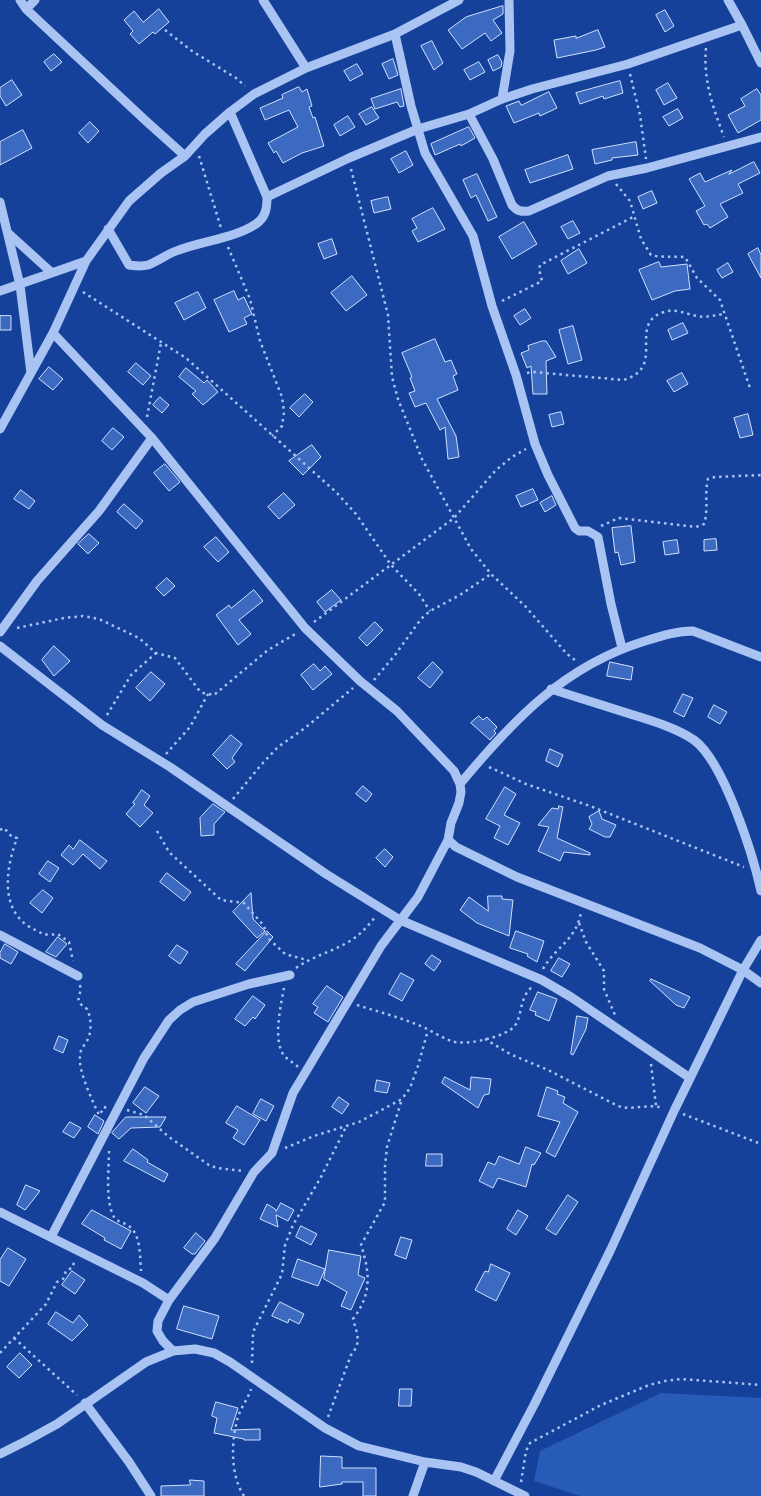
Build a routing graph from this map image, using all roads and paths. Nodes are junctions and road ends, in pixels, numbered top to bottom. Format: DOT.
graph roads {
  1 [pos="20,0"];
  2 [pos="35,0"];
  3 [pos="263,0"];
  4 [pos="459,0"];
  5 [pos="509,0"];
  6 [pos="728,0"];
  7 [pos="26,9"];
  8 [pos="742,25"];
  9 [pos="165,30"];
  10 [pos="395,34"];
  11 [pos="706,38"];
  12 [pos="628,64"];
  13 [pos="761,64"];
  14 [pos="306,68"];
  15 [pos="254,94"];
  16 [pos="502,99"];
  17 [pos="230,112"];
  18 [pos="469,114"];
  19 [pos="418,129"];
  20 [pos="761,137"];
  21 [pos="195,145"];
  22 [pos="727,146"];
  23 [pos="185,156"];
  24 [pos="349,158"];
  25 [pos="647,168"];
  26 [pos="608,176"];
  27 [pos="267,197"];
  28 [pos="0,202"];
  29 [pos="635,216"];
  30 [pos="108,229"];
  31 [pos="8,233"];
  32 [pos="223,237"];
  33 [pos="86,261"];
  34 [pos="51,272"];
  35 [pos="20,285"];
  36 [pos="75,287"];
  37 [pos="0,291"];
  38 [pos="492,306"];
  39 [pos="724,314"];
  40 [pos="53,333"];
  41 [pos="161,343"];
  42 [pos="31,374"];
  43 [pos="516,375"];
  44 [pos="750,388"];
  45 [pos="0,430"];
  46 [pos="145,431"];
  47 [pos="272,436"];
  48 [pos="152,438"];
  49 [pos="535,444"];
  50 [pos="761,475"];
  51 [pos="454,518"];
  52 [pos="588,531"];
  53 [pos="391,565"];
  54 [pos="491,574"];
  55 [pos="430,611"];
  56 [pos="305,628"];
  57 [pos="1,632"];
  58 [pos="0,646"];
  59 [pos="622,648"];
  60 [pos="156,653"];
  61 [pos="761,657"];
  62 [pos="585,668"];
  63 [pos="364,684"];
  64 [pos="551,689"];
  65 [pos="208,694"];
  66 [pos="102,725"];
  67 [pos="160,760"];
  68 [pos="478,763"];
  69 [pos="460,784"];
  70 [pos="227,805"];
  71 [pos="157,831"];
  72 [pos="448,840"];
  73 [pos="756,872"];
  74 [pos="761,891"];
  75 [pos="582,902"];
  76 [pos="382,910"];
  77 [pos="400,920"];
  78 [pos="579,923"];
  79 [pos="0,935"];
  80 [pos="761,940"];
  81 [pos="308,960"];
  82 [pos="743,970"];
  83 [pos="290,975"];
  84 [pos="78,976"];
  85 [pos="542,980"];
  86 [pos="761,983"];
  87 [pos="349,1003"];
  88 [pos="615,1017"];
  89 [pos="428,1030"];
  90 [pos="485,1039"];
  91 [pos="641,1045"];
  92 [pos="298,1067"];
  93 [pos="690,1078"];
  94 [pos="402,1099"];
  95 [pos="656,1106"];
  96 [pos="119,1108"];
  97 [pos="674,1111"];
  98 [pos="346,1127"];
  99 [pos="109,1143"];
  100 [pos="761,1144"];
  101 [pos="272,1153"];
  102 [pos="254,1172"];
  103 [pos="0,1212"];
  104 [pos="51,1237"];
  105 [pos="74,1248"];
  106 [pos="143,1283"];
  107 [pos="168,1300"];
  108 [pos="14,1338"];
  109 [pos="173,1351"];
  110 [pos="0,1354"];
  111 [pos="252,1377"];
  112 [pos="761,1385"];
  113 [pos="85,1403"];
  114 [pos="325,1428"];
  115 [pos="0,1454"];
  116 [pos="425,1462"];
  117 [pos="494,1481"];
  118 [pos="522,1495"];
  119 [pos="151,1496"];
  120 [pos="244,1496"];
  121 [pos="413,1496"];
  1 -- 7 [label="street"];
  2 -- 7 [label="street"];
  3 -- 14 [label="street"];
  4 -- 10 [label="street"];
  5 -- 16 [label="street"];
  6 -- 8 [label="street"];
  7 -- 23 [label="street"];
  8 -- 11 [label="street"];
  8 -- 13 [label="street"];
  9 -- 15 [label="path"];
  10 -- 14 [label="street"];
  10 -- 19 [label="street"];
  11 -- 12 [label="street"];
  11 -- 22 [label="path"];
  12 -- 16 [label="street"];
  12 -- 25 [label="path"];
  14 -- 15 [label="street"];
  15 -- 17 [label="street"];
  16 -- 18 [label="street"];
  17 -- 21 [label="street"];
  17 -- 27 [label="street"];
  18 -- 19 [label="street"];
  18 -- 26 [label="street"];
  19 -- 24 [label="street"];
  19 -- 38 [label="street"];
  20 -- 22 [label="street"];
  21 -- 23 [label="street"];
  21 -- 32 [label="path"];
  22 -- 25 [label="street"];
  23 -- 30 [label="street"];
  24 -- 27 [label="street"];
  24 -- 51 [label="path"];
  25 -- 26 [label="street"];
  26 -- 29 [label="path"];
  27 -- 32 [label="street"];
  28 -- 31 [label="street"];
  29 -- 38 [label="path"];
  29 -- 39 [label="path"];
  30 -- 32 [label="street"];
  30 -- 33 [label="street"];
  31 -- 34 [label="street"];
  31 -- 35 [label="street"];
  32 -- 47 [label="path"];
  33 -- 34 [label="street"];
  33 -- 36 [label="street"];
  34 -- 35 [label="street"];
  35 -- 37 [label="street"];
  35 -- 42 [label="street"];
  36 -- 40 [label="street"];
  36 -- 41 [label="path"];
  38 -- 43 [label="street"];
  39 -- 43 [label="path"];
  39 -- 44 [label="path"];
  40 -- 42 [label="street"];
  40 -- 46 [label="street"];
  41 -- 46 [label="path"];
  41 -- 47 [label="path"];
  42 -- 45 [label="street"];
  43 -- 49 [label="street"];
  46 -- 48 [label="street"];
  47 -- 53 [label="path"];
  48 -- 56 [label="street"];
  48 -- 57 [label="street"];
  49 -- 51 [label="path"];
  49 -- 52 [label="street"];
  50 -- 52 [label="path"];
  51 -- 53 [label="path"];
  51 -- 54 [label="path"];
  52 -- 59 [label="street"];
  53 -- 55 [label="path"];
  53 -- 56 [label="path"];
  54 -- 55 [label="path"];
  54 -- 62 [label="path"];
  55 -- 63 [label="path"];
  56 -- 63 [label="street"];
  56 -- 65 [label="path"];
  57 -- 60 [label="path"];
  58 -- 66 [label="street"];
  59 -- 61 [label="street"];
  59 -- 62 [label="street"];
  60 -- 65 [label="path"];
  60 -- 66 [label="path"];
  62 -- 64 [label="street"];
  63 -- 69 [label="street"];
  63 -- 70 [label="path"];
  64 -- 68 [label="street"];
  64 -- 73 [label="street"];
  65 -- 67 [label="path"];
  66 -- 67 [label="street"];
  67 -- 70 [label="street"];
  68 -- 69 [label="street"];
  68 -- 73 [label="path"];
  69 -- 72 [label="street"];
  70 -- 76 [label="street"];
  71 -- 81 [label="path"];
  72 -- 75 [label="street"];
  72 -- 77 [label="street"];
  73 -- 74 [label="street"];
  75 -- 78 [label="path"];
  75 -- 82 [label="street"];
  76 -- 77 [label="street"];
  76 -- 81 [label="path"];
  77 -- 85 [label="street"];
  77 -- 87 [label="street"];
  78 -- 85 [label="path"];
  78 -- 88 [label="path"];
  79 -- 84 [label="street"];
  80 -- 82 [label="street"];
  81 -- 83 [label="path"];
  82 -- 86 [label="street"];
  82 -- 93 [label="street"];
  83 -- 92 [label="path"];
  83 -- 96 [label="street"];
  85 -- 90 [label="path"];
  85 -- 91 [label="street"];
  87 -- 89 [label="path"];
  87 -- 101 [label="street"];
  89 -- 90 [label="path"];
  89 -- 94 [label="path"];
  90 -- 95 [label="path"];
  91 -- 93 [label="street"];
  91 -- 95 [label="path"];
  93 -- 97 [label="street"];
  94 -- 98 [label="path"];
  94 -- 114 [label="path"];
  95 -- 97 [label="path"];
  96 -- 102 [label="path"];
  96 -- 104 [label="street"];
  97 -- 100 [label="path"];
  97 -- 117 [label="street"];
  98 -- 101 [label="path"];
  98 -- 111 [label="path"];
  99 -- 106 [label="path"];
  101 -- 102 [label="street"];
  102 -- 107 [label="street"];
  103 -- 104 [label="street"];
  104 -- 105 [label="street"];
  105 -- 106 [label="street"];
  105 -- 108 [label="path"];
  106 -- 107 [label="street"];
  107 -- 109 [label="street"];
  108 -- 110 [label="path"];
  108 -- 113 [label="path"];
  109 -- 111 [label="street"];
  109 -- 113 [label="street"];
  111 -- 114 [label="street"];
  111 -- 120 [label="path"];
  112 -- 118 [label="path"];
  113 -- 115 [label="street"];
  113 -- 119 [label="street"];
  114 -- 116 [label="street"];
  116 -- 117 [label="street"];
  116 -- 121 [label="street"];
  117 -- 118 [label="street"];
}
